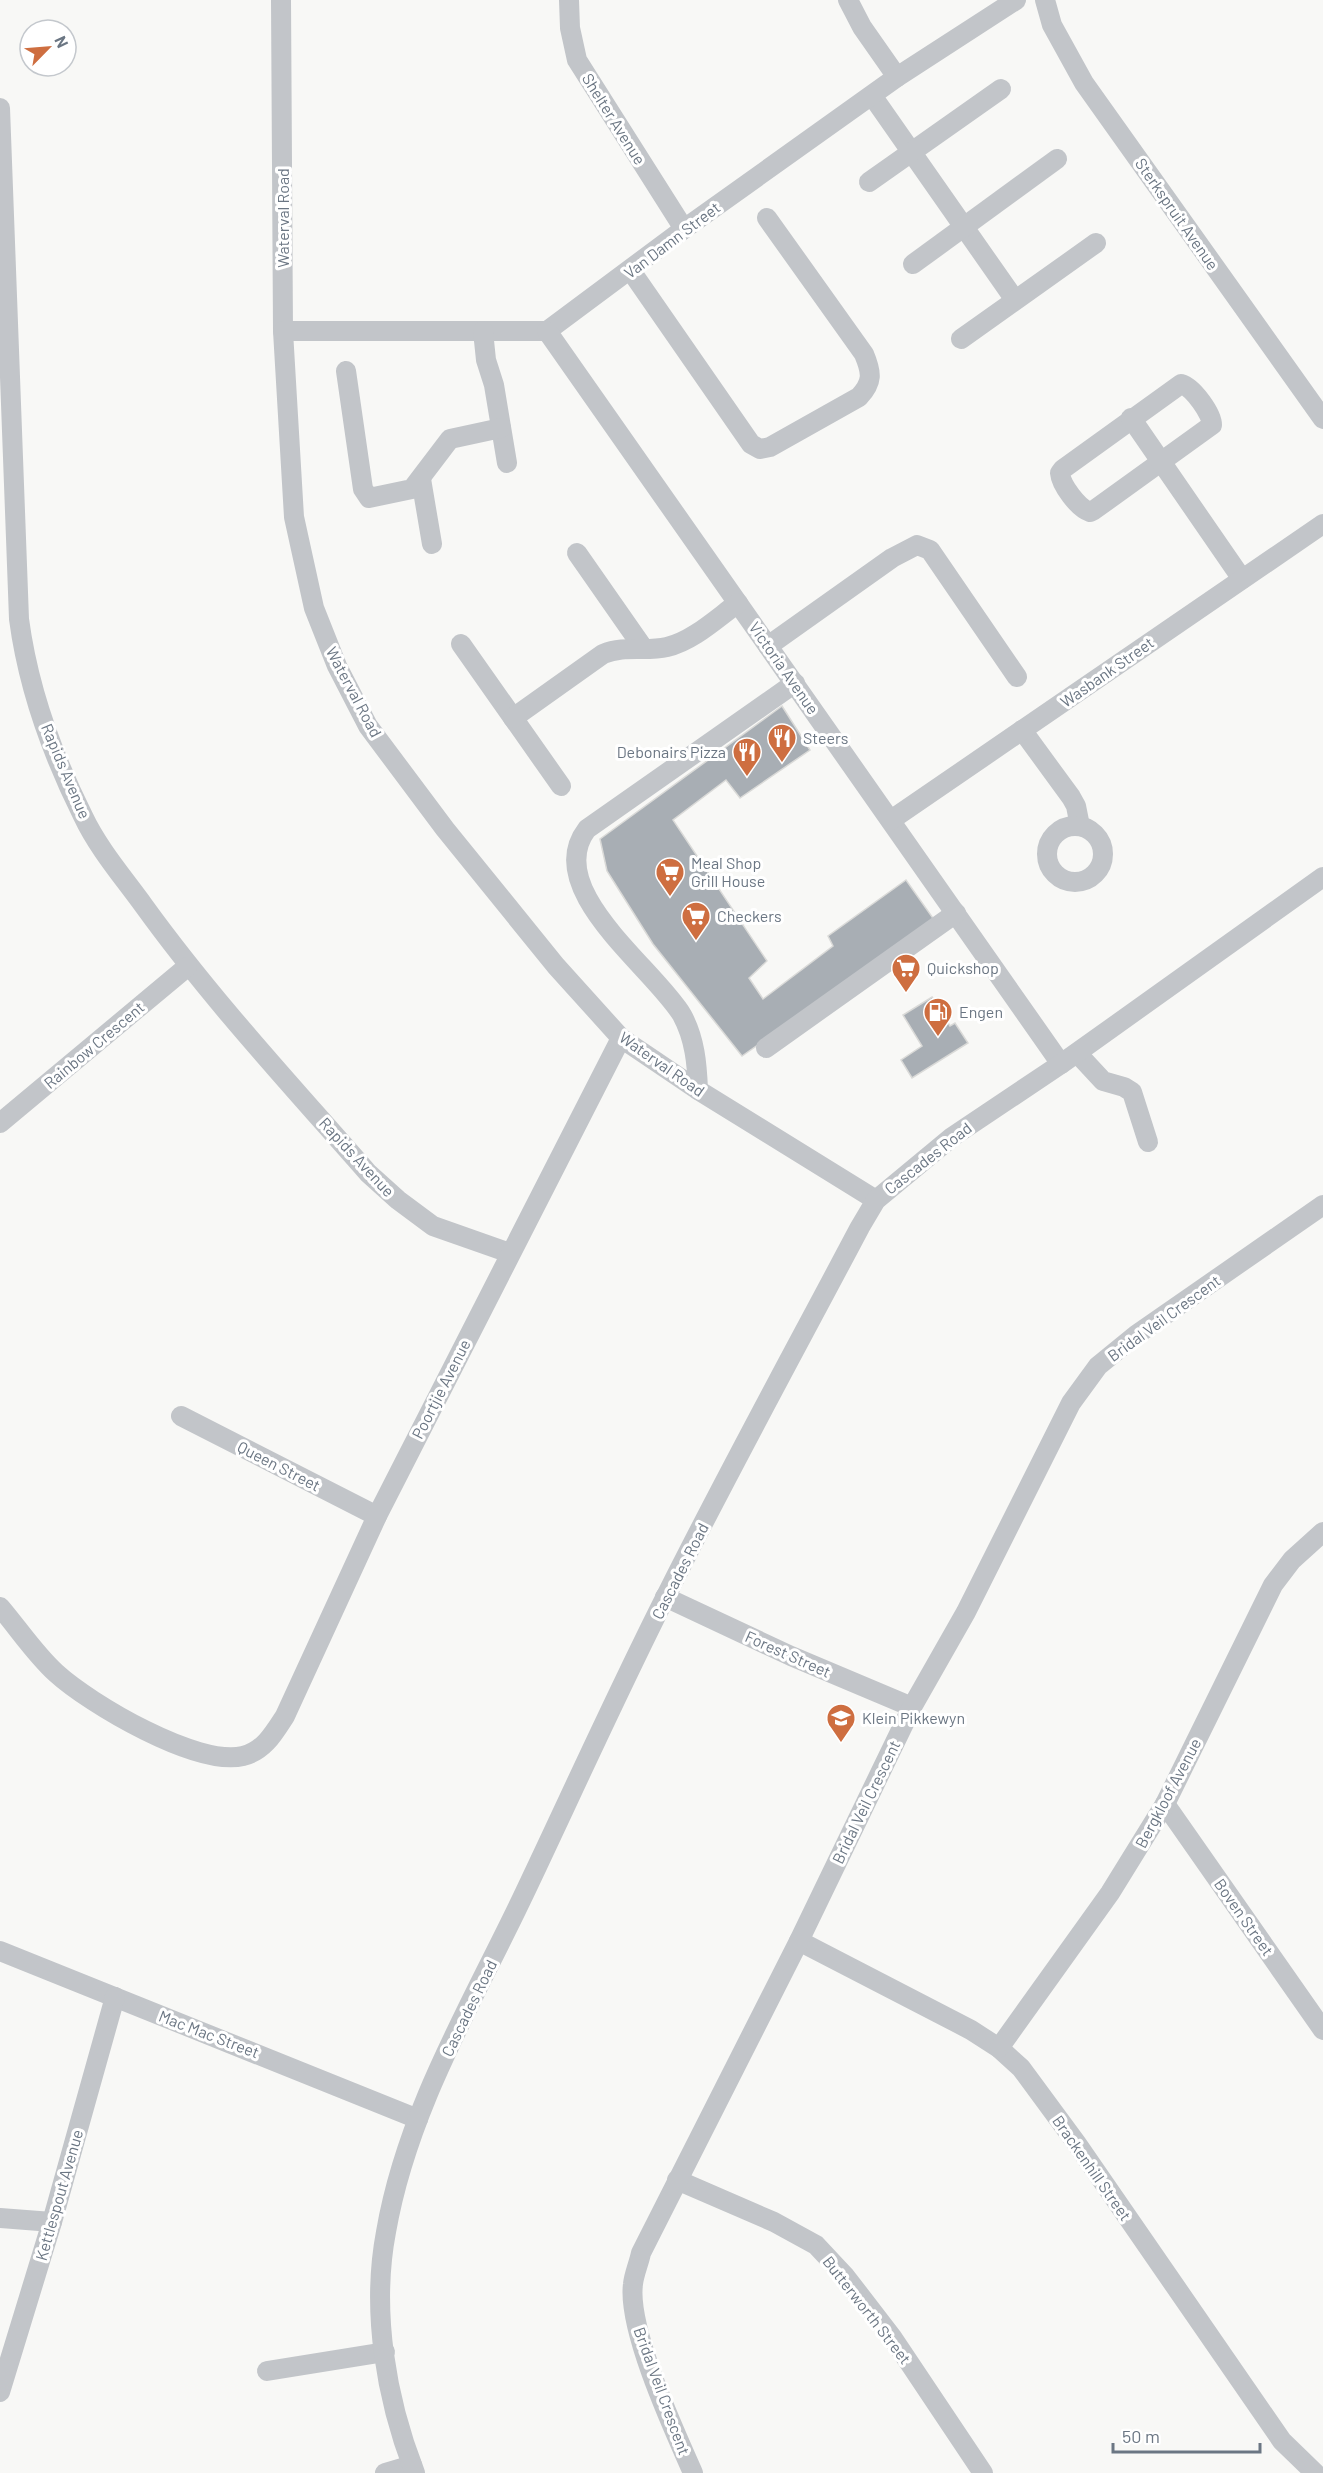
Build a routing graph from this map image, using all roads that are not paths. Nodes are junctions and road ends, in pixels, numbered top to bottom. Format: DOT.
graph roads {
  1 [pos="281,0"];
  2 [pos="569,0"];
  3 [pos="848,0"];
  4 [pos="1016,0"];
  5 [pos="1045,0"];
  6 [pos="897,77"];
  7 [pos="1001,89"];
  8 [pos="873,97"];
  9 [pos="0,108"];
  10 [pos="911,151"];
  11 [pos="1057,159"];
  12 [pos="869,183"];
  13 [pos="767,218"];
  14 [pos="684,229"];
  15 [pos="964,229"];
  16 [pos="1096,243"];
  17 [pos="913,264"];
  18 [pos="631,271"];
  19 [pos="1015,300"];
  20 [pos="283,331"];
  21 [pos="483,331"];
  22 [pos="547,332"];
  23 [pos="961,339"];
  24 [pos="346,371"];
  25 [pos="1131,418"];
  26 [pos="1323,419"];
  27 [pos="501,428"];
  28 [pos="1161,462"];
  29 [pos="507,463"];
  30 [pos="421,479"];
  31 [pos="1323,524"];
  32 [pos="432,544"];
  33 [pos="577,553"];
  34 [pos="1242,579"];
  35 [pos="738,603"];
  36 [pos="461,644"];
  37 [pos="768,646"];
  38 [pos="644,648"];
  39 [pos="1017,677"];
  40 [pos="795,683"];
  41 [pos="513,718"];
  42 [pos="1022,730"];
  43 [pos="561,786"];
  44 [pos="891,820"];
  45 [pos="1080,826"];
  46 [pos="1323,877"];
  47 [pos="956,913"];
  48 [pos="187,967"];
  49 [pos="621,1038"];
  50 [pos="765,1048"];
  51 [pos="1069,1058"];
  52 [pos="698,1090"];
  53 [pos="0,1123"];
  54 [pos="1148,1142"];
  55 [pos="876,1200"];
  56 [pos="1323,1205"];
  57 [pos="510,1253"];
  58 [pos="181,1416"];
  59 [pos="377,1516"];
  60 [pos="1323,1532"];
  61 [pos="665,1597"];
  62 [pos="0,1607"];
  63 [pos="912,1707"];
  64 [pos="1165,1804"];
  65 [pos="799,1941"];
  66 [pos="0,1951"];
  67 [pos="115,1997"];
  68 [pos="1323,2030"];
  69 [pos="999,2048"];
  70 [pos="418,2119"];
  71 [pos="677,2180"];
  72 [pos="0,2218"];
  73 [pos="52,2222"];
  74 [pos="385,2352"];
  75 [pos="267,2371"];
  76 [pos="0,2392"];
  77 [pos="413,2469"];
  78 [pos="385,2473"];
  79 [pos="693,2473"];
  80 [pos="983,2473"];
  81 [pos="1315,2473"];
  1 -- 20 [label="street, Waterval Road"];
  2 -- 14 [label="street, Shelter Avenue"];
  3 -- 6 [label="street"];
  4 -- 6 [label="street, Van Damn Street"];
  5 -- 26 [label="street, Sterkspruit Avenue"];
  6 -- 8 [label="street, Van Damn Street"];
  7 -- 10 [label="street"];
  8 -- 10 [label="street"];
  8 -- 14 [label="street, Van Damn Street"];
  9 -- 48 [label="street, Rapids Avenue"];
  10 -- 12 [label="street"];
  10 -- 15 [label="street"];
  11 -- 15 [label="street"];
  13 -- 18 [label="street"];
  14 -- 18 [label="street, Van Damn Street"];
  15 -- 17 [label="street"];
  15 -- 19 [label="street"];
  16 -- 19 [label="street"];
  18 -- 22 [label="street, Van Damn Street"];
  19 -- 23 [label="street"];
  20 -- 21 [label="street"];
  20 -- 49 [label="street, Waterval Road"];
  21 -- 22 [label="street"];
  21 -- 27 [label="street"];
  22 -- 35 [label="street, Victoria Avenue"];
  24 -- 30 [label="street"];
  25 -- 28 [label="street"];
  25 -- 28 [label="street"];
  25 -- 28 [label="street"];
  27 -- 29 [label="street"];
  27 -- 30 [label="street"];
  28 -- 34 [label="street"];
  30 -- 32 [label="street"];
  31 -- 34 [label="street, Wasbank Street"];
  33 -- 38 [label="street"];
  34 -- 42 [label="street, Wasbank Street"];
  35 -- 37 [label="street, Victoria Avenue"];
  35 -- 38 [label="street"];
  36 -- 41 [label="street"];
  37 -- 39 [label="street"];
  37 -- 40 [label="street, Victoria Avenue"];
  38 -- 41 [label="street"];
  40 -- 44 [label="street, Victoria Avenue"];
  40 -- 52 [label="street"];
  41 -- 43 [label="street"];
  42 -- 44 [label="street, Wasbank Street"];
  42 -- 45 [label="street"];
  44 -- 47 [label="street, Victoria Avenue"];
  46 -- 51 [label="street, Cascades Road"];
  47 -- 50 [label="street"];
  47 -- 51 [label="street, Victoria Avenue"];
  48 -- 53 [label="street, Rainbow Crescent"];
  48 -- 57 [label="street, Rapids Avenue"];
  49 -- 52 [label="street, Waterval Road"];
  49 -- 57 [label="street, Poortjie Avenue"];
  51 -- 54 [label="street, Victoria Avenue"];
  51 -- 55 [label="street, Cascades Road"];
  52 -- 55 [label="street, Waterval Road"];
  55 -- 61 [label="street, Cascades Road"];
  56 -- 63 [label="street, Bridal Veil Crescent"];
  57 -- 59 [label="street, Poortjie Avenue"];
  58 -- 59 [label="street, Queen Street"];
  59 -- 62 [label="street, Poortjie Avenue"];
  60 -- 64 [label="street, Bergkloof Avenue"];
  61 -- 63 [label="street, Forest Street"];
  61 -- 70 [label="street, Cascades Road"];
  63 -- 65 [label="street, Bridal Veil Crescent"];
  64 -- 68 [label="street, Boven Street"];
  64 -- 69 [label="street, Bergkloof Avenue"];
  65 -- 69 [label="street, Brackenhill Street"];
  65 -- 71 [label="street, Bridal Veil Crescent"];
  66 -- 67 [label="street, Mac Mac Street"];
  67 -- 70 [label="street, Mac Mac Street"];
  67 -- 73 [label="street, Kettlespout Avenue"];
  69 -- 81 [label="street, Brackenhill Street"];
  70 -- 74 [label="street, Cascades Road"];
  71 -- 79 [label="street, Bridal Veil Crescent"];
  71 -- 80 [label="street, Butterworth Street"];
  72 -- 73 [label="street"];
  73 -- 76 [label="street, Kettlespout Avenue"];
  74 -- 75 [label="street"];
  74 -- 77 [label="street, Cascades Road"];
  77 -- 78 [label="street"];
}
